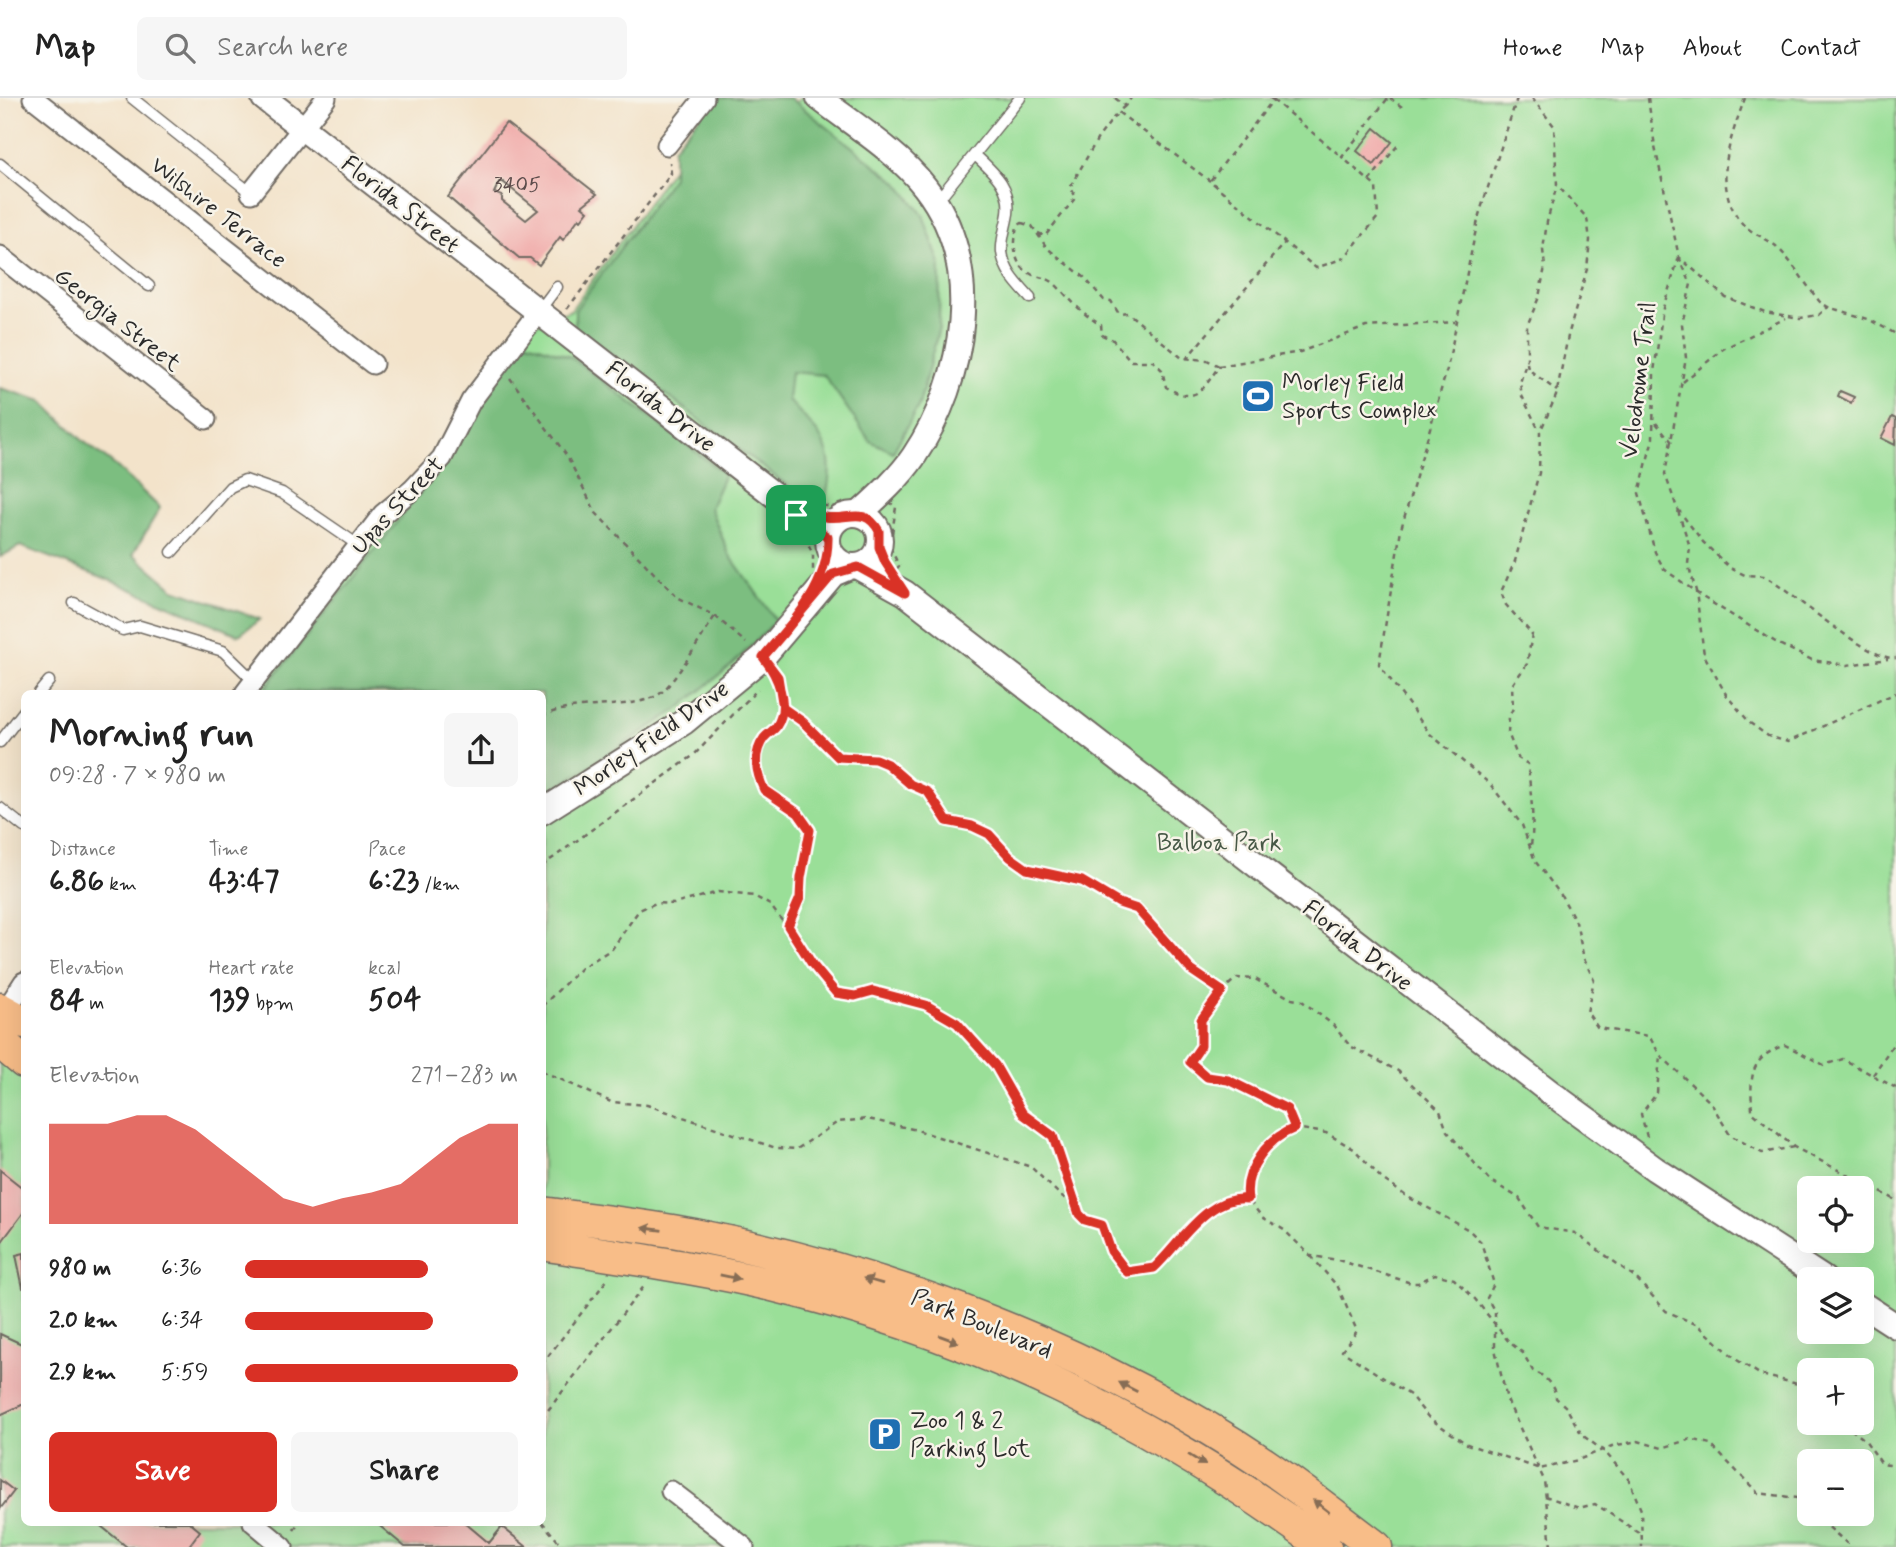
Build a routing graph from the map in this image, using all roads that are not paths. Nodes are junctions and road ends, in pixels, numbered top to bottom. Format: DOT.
graph roads {
  1 [pos="33,98"];
  2 [pos="132,98"];
  3 [pos="264,98"];
  4 [pos="326,98"];
  5 [pos="704,98"];
  6 [pos="819,98"];
  7 [pos="1020,98"];
  8 [pos="303,128"];
  9 [pos="667,145"];
  10 [pos="975,155"];
  11 [pos="0,164"];
  12 [pos="251,194"];
  13 [pos="936,203"];
  14 [pos="0,257"];
  15 [pos="149,286"];
  16 [pos="557,287"];
  17 [pos="1030,298"];
  18 [pos="548,317"];
  19 [pos="373,364"];
  20 [pos="206,419"];
  21 [pos="897,477"];
  22 [pos="783,502"];
  23 [pos="852,515"];
  24 [pos="879,539"];
  25 [pos="829,544"];
  26 [pos="358,545"];
  27 [pos="172,552"];
  28 [pos="855,567"];
  29 [pos="905,593"];
  30 [pos="811,598"];
  31 [pos="74,603"];
  32 [pos="49,681"];
  33 [pos="250,687"];
  34 [pos="42,690"];
  35 [pos="21,715"];
  36 [pos="0,742"];
  37 [pos="0,808"];
  38 [pos="546,809"];
  39 [pos="21,825"];
  40 [pos="21,988"];
  41 [pos="8,1015"];
  42 [pos="0,1042"];
  43 [pos="21,1060"];
  44 [pos="546,1214"];
  45 [pos="546,1245"];
  46 [pos="1806,1267"];
  47 [pos="1874,1312"];
  48 [pos="1896,1326"];
  49 [pos="671,1491"];
  50 [pos="258,1526"];
  51 [pos="283,1547"];
  52 [pos="744,1547"];
  53 [pos="1325,1547"];
  54 [pos="1376,1547"];
  1 -- 19 [label="street, Wilshire Terrace"];
  2 -- 12 [label="lane"];
  3 -- 8 [label="street, Florida Street"];
  4 -- 8 [label="street"];
  5 -- 9 [label="street"];
  6 -- 13 [label="street"];
  7 -- 10 [label="lane"];
  8 -- 12 [label="street"];
  8 -- 18 [label="street, Florida Street"];
  10 -- 13 [label="lane"];
  10 -- 17 [label="lane"];
  11 -- 15 [label="lane"];
  13 -- 21 [label="street"];
  14 -- 20 [label="street, Georgia Street"];
  16 -- 18 [label="lane"];
  18 -- 22 [label="street, Florida Drive"];
  18 -- 26 [label="street, Upas Street"];
  21 -- 23 [label="street"];
  21 -- 24 [label="street"];
  22 -- 23 [label="street, Florida Drive"];
  22 -- 25 [label="street, Florida Drive"];
  23 -- 24 [label="street"];
  23 -- 25 [label="street"];
  24 -- 28 [label="street"];
  24 -- 29 [label="street, Florida Drive"];
  25 -- 28 [label="street"];
  25 -- 30 [label="street, Morley Field Drive"];
  26 -- 27 [label="lane"];
  26 -- 33 [label="street, Upas Street"];
  28 -- 29 [label="street, Florida Drive"];
  28 -- 30 [label="street, Morley Field Drive"];
  29 -- 46 [label="street, Florida Drive"];
  30 -- 38 [label="street, Morley Field Drive"];
  31 -- 33 [label="lane"];
  32 -- 34 [label="lane"];
  35 -- 36 [label="lane"];
  37 -- 39 [label="lane"];
  40 -- 41 [label="street"];
  42 -- 43 [label="main road"];
  54 -- 44 [label="main road, Park Boulevard, one-way"];
  45 -- 53 [label="main road, Park Boulevard, one-way"];
  47 -- 48 [label="street"];
  49 -- 52 [label="street"];
  50 -- 51 [label="street"];
}
